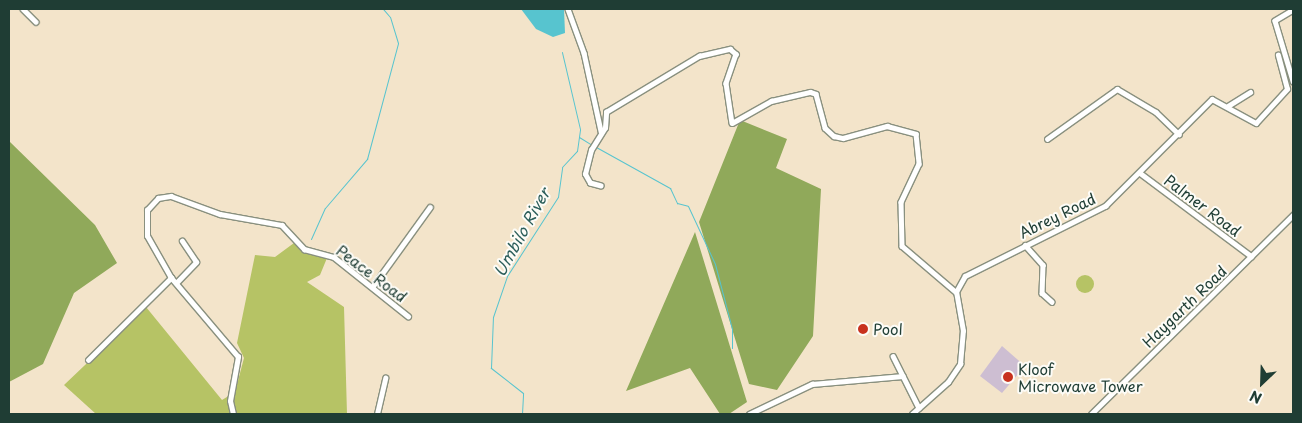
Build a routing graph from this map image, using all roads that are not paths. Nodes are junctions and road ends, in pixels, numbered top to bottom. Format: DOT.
graph roads {
  1 [pos="23,9"];
  2 [pos="568,9"];
  3 [pos="1293,10"];
  4 [pos="36,22"];
  5 [pos="1278,55"];
  6 [pos="1293,81"];
  7 [pos="1250,92"];
  8 [pos="1228,106"];
  9 [pos="601,131"];
  10 [pos="1179,134"];
  11 [pos="1047,139"];
  12 [pos="1140,173"];
  13 [pos="601,186"];
  14 [pos="430,207"];
  15 [pos="1293,215"];
  16 [pos="182,241"];
  17 [pos="1025,245"];
  18 [pos="1251,256"];
  19 [pos="172,278"];
  20 [pos="176,283"];
  21 [pos="372,286"];
  22 [pos="956,292"];
  23 [pos="1052,302"];
  24 [pos="408,316"];
  25 [pos="893,356"];
  26 [pos="88,360"];
  27 [pos="903,376"];
  28 [pos="385,378"];
  29 [pos="919,408"];
  30 [pos="232,414"];
  31 [pos="377,414"];
  32 [pos="750,414"];
  33 [pos="912,414"];
  34 [pos="1091,414"];
  1 -- 4 [label="street"];
  2 -- 9 [label="street"];
  3 -- 6 [label="street"];
  5 -- 8 [label="street, Abrey Road"];
  7 -- 8 [label="street"];
  8 -- 10 [label="street, Abrey Road"];
  9 -- 13 [label="street"];
  9 -- 22 [label="street"];
  10 -- 11 [label="street"];
  10 -- 12 [label="street, Abrey Road"];
  12 -- 17 [label="street, Abrey Road"];
  12 -- 18 [label="street, Palmer Road"];
  14 -- 21 [label="street"];
  15 -- 18 [label="street, Haygarth Road"];
  16 -- 20 [label="street"];
  17 -- 22 [label="street, Abrey Road"];
  17 -- 23 [label="street"];
  18 -- 34 [label="street, Haygarth Road"];
  19 -- 20 [label="street, Peace Road"];
  19 -- 21 [label="street, Peace Road"];
  19 -- 26 [label="street"];
  20 -- 30 [label="street, Peace Road"];
  21 -- 24 [label="street, Peace Road"];
  22 -- 29 [label="street"];
  25 -- 27 [label="street"];
  27 -- 29 [label="street"];
  27 -- 32 [label="street"];
  28 -- 31 [label="street"];
  29 -- 33 [label="street"];
}
